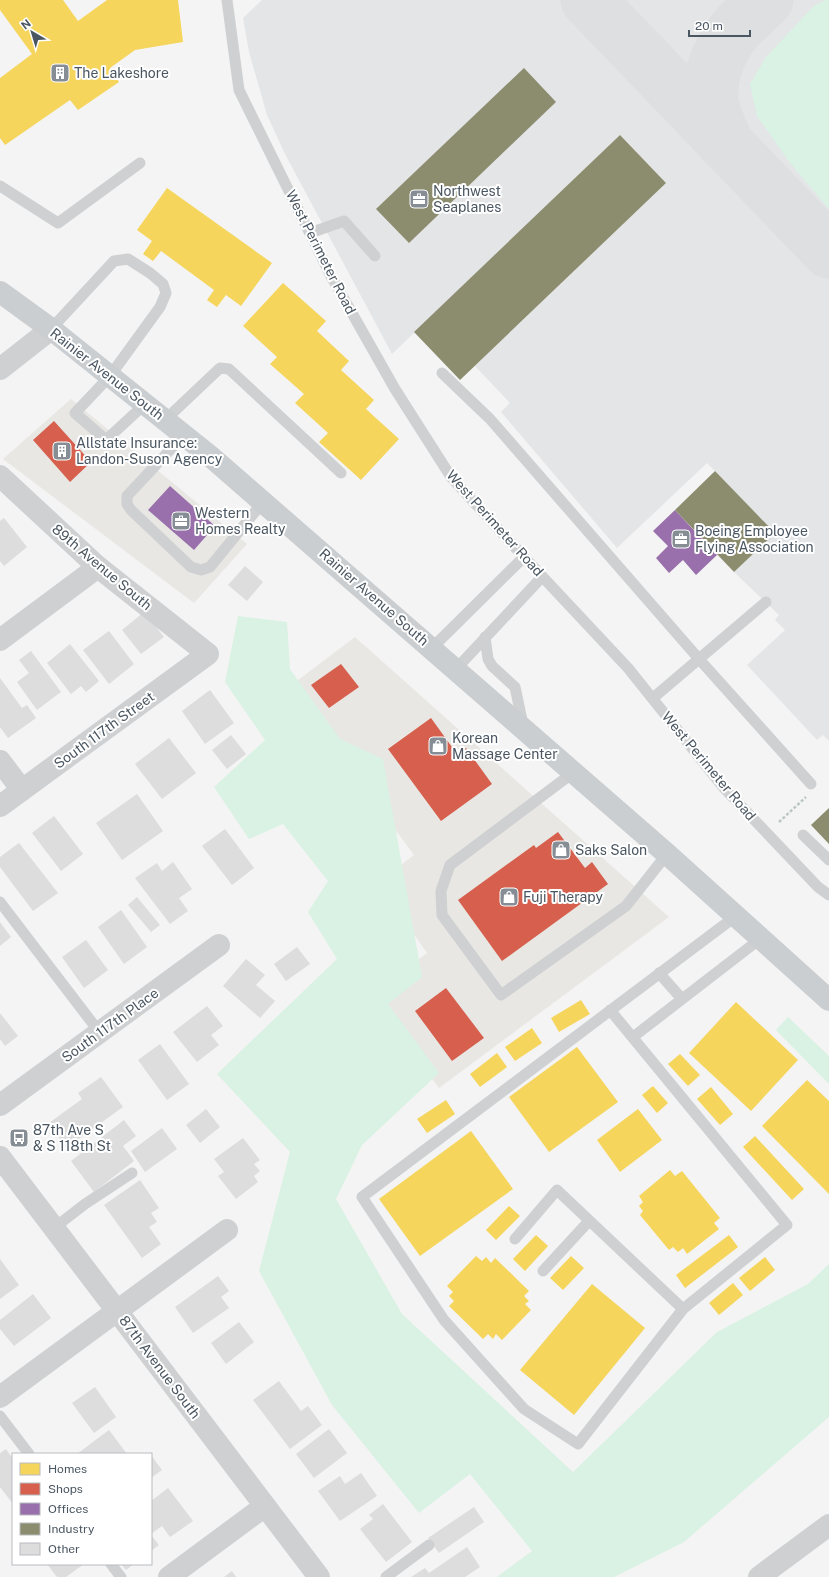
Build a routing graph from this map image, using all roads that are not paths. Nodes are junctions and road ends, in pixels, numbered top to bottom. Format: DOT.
graph roads {
  1 [pos="227,0"];
  2 [pos="140,162"];
  3 [pos="0,186"];
  4 [pos="310,233"];
  5 [pos="375,256"];
  6 [pos="0,292"];
  7 [pos="51,329"];
  8 [pos="0,370"];
  9 [pos="442,373"];
  10 [pos="110,376"];
  11 [pos="145,404"];
  12 [pos="165,420"];
  13 [pos="184,435"];
  14 [pos="341,473"];
  15 [pos="0,476"];
  16 [pos="263,502"];
  17 [pos="524,557"];
  18 [pos="98,567"];
  19 [pos="542,576"];
  20 [pos="766,602"];
  21 [pos="485,637"];
  22 [pos="0,640"];
  23 [pos="432,648"];
  24 [pos="208,654"];
  25 [pos="699,659"];
  26 [pos="456,669"];
  27 [pos="653,698"];
  28 [pos="523,728"];
  29 [pos="0,761"];
  30 [pos="574,772"];
  31 [pos="812,784"];
  32 [pos="22,790"];
  33 [pos="0,806"];
  34 [pos="803,836"];
  35 [pos="668,854"];
  36 [pos="829,860"];
  37 [pos="829,895"];
  38 [pos="0,902"];
  39 [pos="736,916"];
  40 [pos="760,938"];
  41 [pos="219,945"];
  42 [pos="659,973"];
  43 [pos="682,999"];
  44 [pos="829,1000"];
  45 [pos="610,1010"];
  46 [pos="100,1032"];
  47 [pos="632,1037"];
  48 [pos="0,1105"];
  49 [pos="0,1157"];
  50 [pos="132,1173"];
  51 [pos="589,1221"];
  52 [pos="54,1228"];
  53 [pos="227,1230"];
  54 [pos="515,1239"];
  55 [pos="543,1271"];
  56 [pos="683,1308"];
  57 [pos="116,1311"];
  58 [pos="0,1397"];
  59 [pos="0,1416"];
  60 [pos="28,1453"];
  61 [pos="265,1506"];
  62 [pos="829,1525"];
  63 [pos="429,1546"];
  64 [pos="112,1565"];
  65 [pos="121,1577"];
  66 [pos="169,1577"];
  67 [pos="319,1577"];
  68 [pos="386,1577"];
  69 [pos="758,1577"];
  1 -- 4 [label="lane, West Perimeter Road"];
  2 -- 3 [label="lane"];
  4 -- 5 [label="lane"];
  4 -- 17 [label="lane, West Perimeter Road"];
  6 -- 7 [label="main road, Rainier Avenue South"];
  7 -- 8 [label="street"];
  7 -- 10 [label="main road, Rainier Avenue South"];
  7 -- 10 [label="lane"];
  9 -- 25 [label="lane"];
  10 -- 11 [label="main road, Rainier Avenue South"];
  10 -- 11 [label="lane"];
  11 -- 12 [label="main road, Rainier Avenue South"];
  12 -- 13 [label="main road, Rainier Avenue South"];
  12 -- 14 [label="lane"];
  13 -- 16 [label="main road, Rainier Avenue South"];
  13 -- 16 [label="lane"];
  15 -- 18 [label="street, 89th Avenue South"];
  16 -- 23 [label="main road, Rainier Avenue South"];
  17 -- 19 [label="lane, West Perimeter Road"];
  17 -- 23 [label="lane"];
  18 -- 22 [label="street"];
  18 -- 24 [label="street, 89th Avenue South"];
  19 -- 21 [label="lane"];
  19 -- 27 [label="lane, West Perimeter Road"];
  20 -- 25 [label="lane"];
  21 -- 26 [label="lane"];
  21 -- 28 [label="lane"];
  23 -- 26 [label="main road, Rainier Avenue South"];
  24 -- 32 [label="street, South 117th Street"];
  25 -- 27 [label="lane"];
  25 -- 31 [label="lane"];
  26 -- 28 [label="main road, Rainier Avenue South"];
  27 -- 37 [label="lane, West Perimeter Road"];
  28 -- 30 [label="main road, Rainier Avenue South"];
  29 -- 32 [label="street"];
  30 -- 35 [label="main road, Rainier Avenue South"];
  30 -- 35 [label="lane"];
  32 -- 33 [label="street, South 117th Street"];
  34 -- 36 [label="lane"];
  35 -- 39 [label="main road, Rainier Avenue South"];
  38 -- 46 [label="lane"];
  39 -- 40 [label="main road, Rainier Avenue South"];
  39 -- 42 [label="lane"];
  40 -- 43 [label="lane"];
  40 -- 44 [label="main road, Rainier Avenue South"];
  41 -- 46 [label="street, South 117th Place"];
  42 -- 43 [label="lane"];
  42 -- 45 [label="lane"];
  43 -- 47 [label="lane"];
  45 -- 47 [label="lane"];
  45 -- 56 [label="lane"];
  46 -- 48 [label="street, South 117th Place"];
  47 -- 56 [label="lane"];
  49 -- 52 [label="street, 87th Avenue South"];
  50 -- 52 [label="lane"];
  51 -- 54 [label="lane"];
  51 -- 55 [label="lane"];
  51 -- 56 [label="lane"];
  52 -- 57 [label="street, 87th Avenue South"];
  53 -- 57 [label="street"];
  57 -- 58 [label="street"];
  57 -- 61 [label="street, 87th Avenue South"];
  59 -- 60 [label="lane"];
  61 -- 66 [label="street"];
  61 -- 67 [label="street, 87th Avenue South"];
  62 -- 69 [label="street"];
  63 -- 68 [label="lane"];
  64 -- 65 [label="lane"];
}
